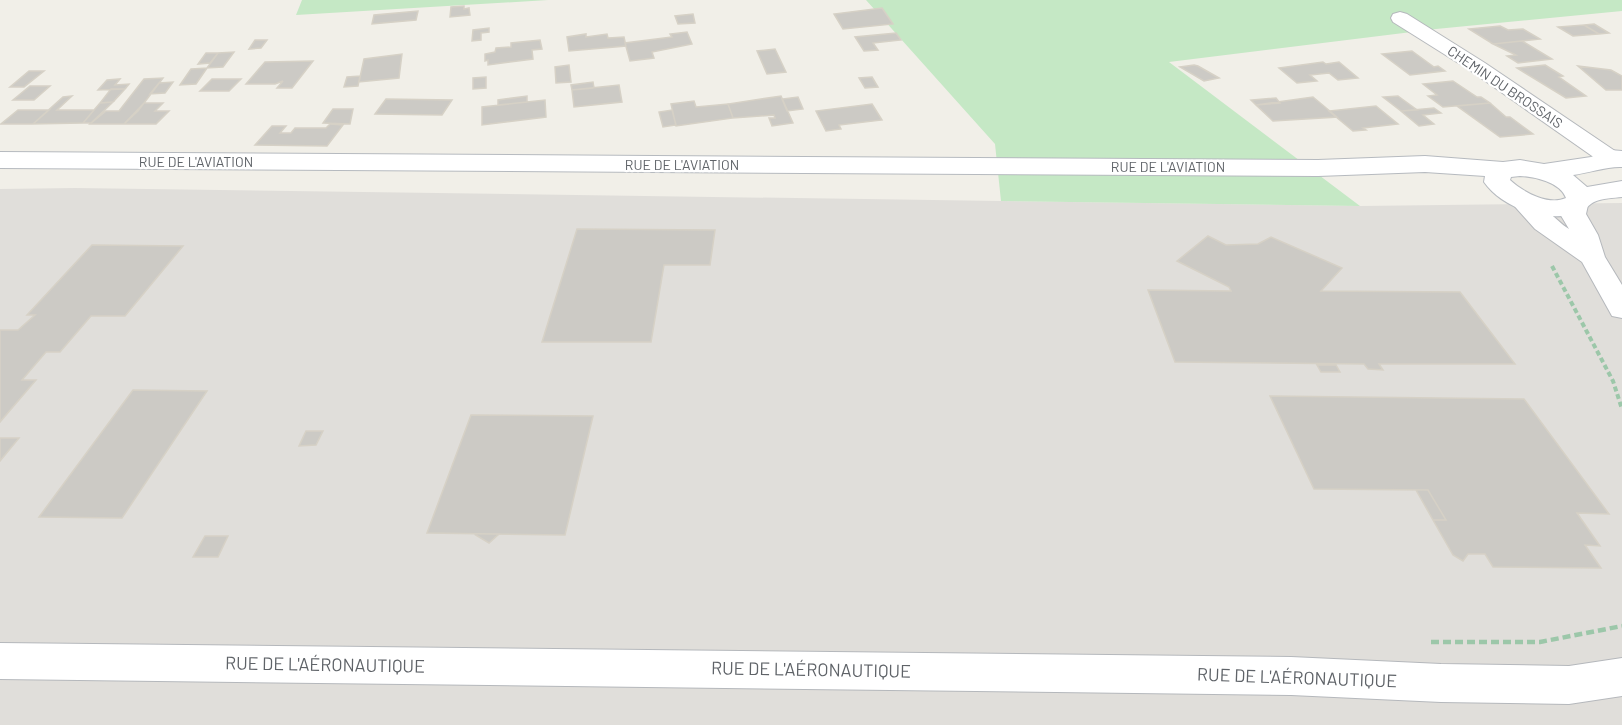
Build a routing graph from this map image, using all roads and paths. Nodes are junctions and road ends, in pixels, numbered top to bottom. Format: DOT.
graph roads {
  1 [pos="1400,18"];
  2 [pos="0,160"];
  3 [pos="1610,160"];
  4 [pos="1544,172"];
  5 [pos="1622,187"];
  6 [pos="1511,188"];
  7 [pos="1578,201"];
  8 [pos="1592,257"];
  9 [pos="1549,262"];
  10 [pos="1622,309"];
  11 [pos="1622,409"];
  12 [pos="0,662"];
  13 [pos="1622,677"];
  1 -- 3 [label="street, CHEMIN DU BROSSAIS"];
  2 -- 6 [label="street, RUE DE L'AVIATION"];
  3 -- 4 [label="street"];
  3 -- 5 [label="street"];
  4 -- 6 [label="street"];
  4 -- 7 [label="street"];
  5 -- 7 [label="street"];
  6 -- 7 [label="street"];
  6 -- 8 [label="street"];
  7 -- 8 [label="street"];
  8 -- 10 [label="street"];
  9 -- 11 [label="path"];
  12 -- 13 [label="street, RUE DE L'AÉRONAUTIQUE"];
}
